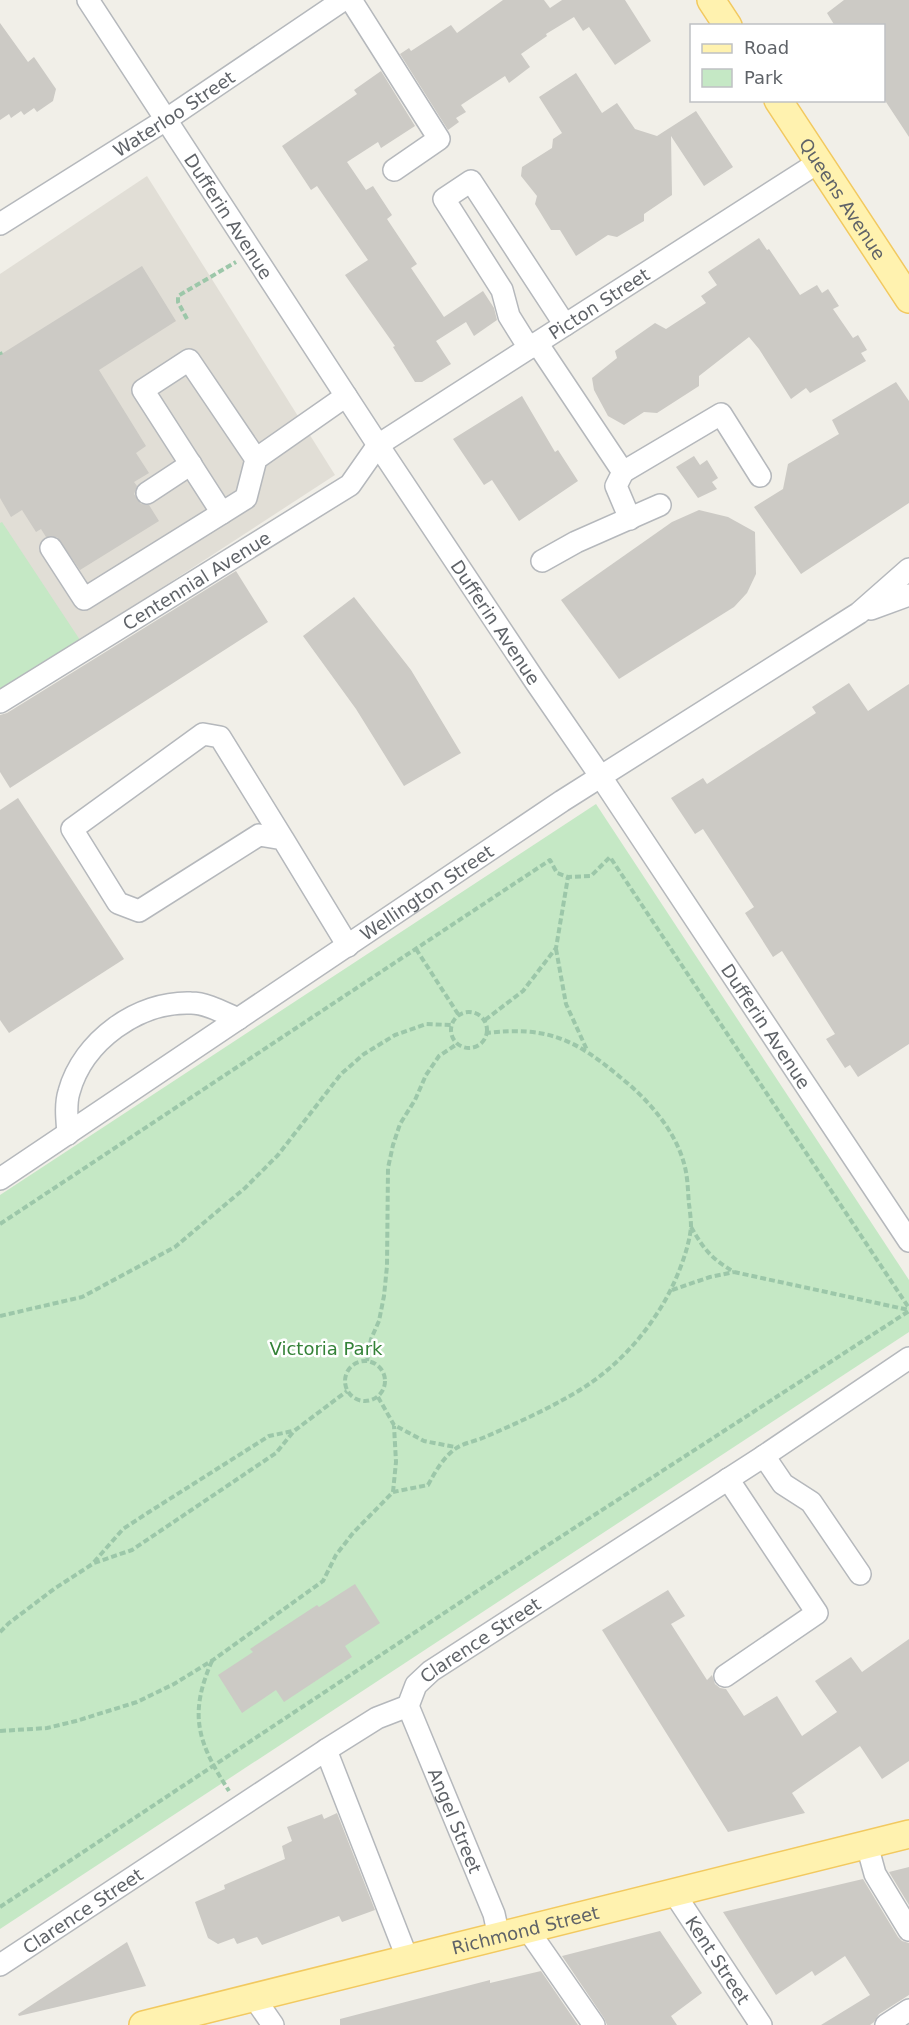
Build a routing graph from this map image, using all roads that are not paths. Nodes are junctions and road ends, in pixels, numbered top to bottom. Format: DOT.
graph roads {
  1 [pos="88,0"];
  2 [pos="343,0"];
  3 [pos="351,0"];
  4 [pos="711,0"];
  5 [pos="727,24"];
  6 [pos="779,102"];
  7 [pos="167,119"];
  8 [pos="819,162"];
  9 [pos="394,170"];
  10 [pos="0,224"];
  11 [pos="909,299"];
  12 [pos="565,325"];
  13 [pos="533,345"];
  14 [pos="346,396"];
  15 [pos="378,445"];
  16 [pos="256,459"];
  17 [pos="191,464"];
  18 [pos="623,472"];
  19 [pos="760,476"];
  20 [pos="147,493"];
  21 [pos="660,505"];
  22 [pos="222,513"];
  23 [pos="630,519"];
  24 [pos="51,548"];
  25 [pos="542,561"];
  26 [pos="909,569"];
  27 [pos="909,595"];
  28 [pos="859,613"];
  29 [pos="0,702"];
  30 [pos="602,777"];
  31 [pos="282,839"];
  32 [pos="348,946"];
  33 [pos="238,1019"];
  34 [pos="68,1134"];
  35 [pos="0,1179"];
  36 [pos="909,1241"];
  37 [pos="909,1358"];
  38 [pos="764,1456"];
  39 [pos="728,1479"];
  40 [pos="860,1574"];
  41 [pos="725,1676"];
  42 [pos="408,1706"];
  43 [pos="326,1750"];
  44 [pos="909,1834"];
  45 [pos="867,1845"];
  46 [pos="674,1893"];
  47 [pos="528,1930"];
  48 [pos="909,1930"];
  49 [pos="499,1937"];
  50 [pos="408,1960"];
  51 [pos="0,1965"];
  52 [pos="255,1998"];
  53 [pos="909,2010"];
  54 [pos="143,2025"];
  55 [pos="273,2025"];
  56 [pos="594,2025"];
  57 [pos="761,2025"];
  58 [pos="886,2025"];
  1 -- 7 [label="street, Dufferin Avenue"];
  2 -- 7 [label="street, Waterloo Street"];
  3 -- 9 [label="street"];
  4 -- 5 [label="main road"];
  6 -- 8 [label="main road, Queens Avenue"];
  7 -- 10 [label="street, Waterloo Street"];
  7 -- 14 [label="street, Dufferin Avenue"];
  8 -- 11 [label="main road, Queens Avenue"];
  8 -- 12 [label="street, Picton Street"];
  12 -- 13 [label="street, Picton Street"];
  12 -- 13 [label="street"];
  13 -- 15 [label="street, Picton Street"];
  13 -- 18 [label="street"];
  14 -- 15 [label="street, Dufferin Avenue"];
  14 -- 16 [label="street"];
  15 -- 29 [label="street, Centennial Avenue"];
  15 -- 30 [label="street, Dufferin Avenue"];
  16 -- 17 [label="street"];
  16 -- 22 [label="street"];
  17 -- 20 [label="street"];
  17 -- 22 [label="street"];
  18 -- 19 [label="street"];
  18 -- 23 [label="street"];
  21 -- 23 [label="street"];
  22 -- 24 [label="street"];
  23 -- 25 [label="street"];
  26 -- 28 [label="street, Wellington Street"];
  27 -- 28 [label="street, Wellington Street"];
  28 -- 30 [label="street, Wellington Street"];
  30 -- 32 [label="street, Wellington Street"];
  30 -- 36 [label="street, Dufferin Avenue"];
  31 -- 31 [label="street"];
  31 -- 32 [label="street"];
  32 -- 33 [label="street, Wellington Street"];
  33 -- 34 [label="street, Wellington Street"];
  33 -- 34 [label="street"];
  34 -- 35 [label="street, Wellington Street"];
  37 -- 38 [label="street, Clarence Street"];
  38 -- 39 [label="street, Clarence Street"];
  38 -- 40 [label="street"];
  39 -- 41 [label="street"];
  39 -- 42 [label="street, Clarence Street"];
  42 -- 43 [label="street, Clarence Street"];
  42 -- 49 [label="street, Angel Street"];
  43 -- 50 [label="street"];
  43 -- 51 [label="street, Clarence Street"];
  44 -- 45 [label="main road, Richmond Street"];
  45 -- 46 [label="main road, Richmond Street"];
  45 -- 48 [label="street"];
  46 -- 47 [label="main road, Richmond Street"];
  46 -- 57 [label="street, Kent Street"];
  47 -- 49 [label="main road, Richmond Street"];
  47 -- 56 [label="street"];
  49 -- 50 [label="main road, Richmond Street"];
  50 -- 52 [label="main road, Richmond Street"];
  52 -- 54 [label="main road, Richmond Street"];
  52 -- 55 [label="street"];
  53 -- 58 [label="street"];
}
